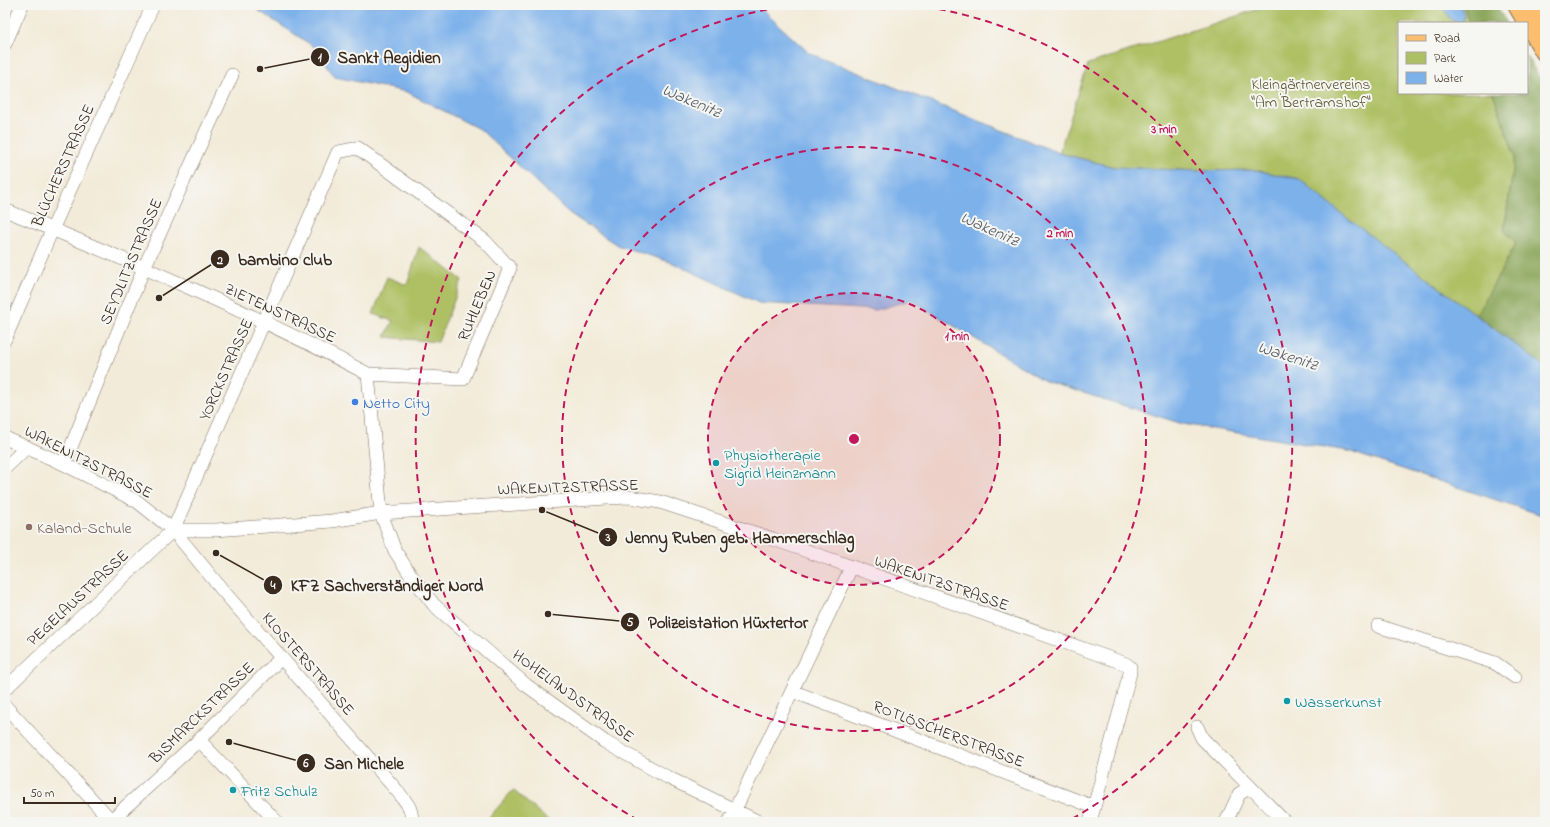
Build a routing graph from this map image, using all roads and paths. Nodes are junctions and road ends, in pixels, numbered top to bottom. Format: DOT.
graph roads {
  1 [pos="22,5"];
  2 [pos="153,5"];
  3 [pos="1518,5"];
  4 [pos="1535,5"];
  5 [pos="1528,22"];
  6 [pos="1528,22"];
  7 [pos="1545,22"];
  8 [pos="5,44"];
  9 [pos="1545,51"];
  10 [pos="232,75"];
  11 [pos="358,148"];
  12 [pos="5,210"];
  13 [pos="52,230"];
  14 [pos="144,268"];
  15 [pos="264,323"];
  16 [pos="5,339"];
  17 [pos="368,374"];
  18 [pos="5,438"];
  19 [pos="27,447"];
  20 [pos="64,464"];
  21 [pos="5,468"];
  22 [pos="381,513"];
  23 [pos="173,530"];
  24 [pos="851,568"];
  25 [pos="1378,626"];
  26 [pos="281,658"];
  27 [pos="1515,677"];
  28 [pos="5,689"];
  29 [pos="792,691"];
  30 [pos="5,706"];
  31 [pos="1197,727"];
  32 [pos="199,740"];
  33 [pos="1250,787"];
  34 [pos="1094,807"];
  35 [pos="732,816"];
  36 [pos="110,821"];
  37 [pos="278,822"];
  38 [pos="411,822"];
  39 [pos="759,822"];
  40 [pos="1090,822"];
  41 [pos="1226,822"];
  42 [pos="1285,822"];
  1 -- 8 [label="street"];
  2 -- 13 [label="street, BLÜCHERSTRASSE"];
  3 -- 5 [label="main road"];
  4 -- 7 [label="main road"];
  6 -- 9 [label="main road"];
  10 -- 14 [label="street, SEYDLITZSTRASSE"];
  11 -- 15 [label="street, YORCKSTRASSE"];
  11 -- 17 [label="street, RUHLEBEN"];
  12 -- 13 [label="street, ZIETENSTRASSE"];
  13 -- 14 [label="street, ZIETENSTRASSE"];
  13 -- 16 [label="street, BLÜCHERSTRASSE"];
  14 -- 15 [label="street, ZIETENSTRASSE"];
  14 -- 20 [label="street, SEYDLITZSTRASSE"];
  15 -- 17 [label="street, ZIETENSTRASSE"];
  15 -- 23 [label="street, YORCKSTRASSE"];
  17 -- 22 [label="street"];
  18 -- 19 [label="street, WAKENITZSTRASSE"];
  19 -- 20 [label="street, WAKENITZSTRASSE"];
  19 -- 21 [label="street"];
  20 -- 23 [label="street, WAKENITZSTRASSE"];
  22 -- 23 [label="street, WAKENITZSTRASSE"];
  22 -- 24 [label="street, WAKENITZSTRASSE"];
  22 -- 35 [label="street, HOHELANDSTRASSE"];
  23 -- 26 [label="street, KLOSTERSTRASSE"];
  23 -- 28 [label="street, PEGELAUSTRASSE"];
  24 -- 29 [label="street"];
  24 -- 34 [label="street, WAKENITZSTRASSE"];
  25 -- 27 [label="street"];
  26 -- 32 [label="street, BISMARCKSTRASSE"];
  26 -- 38 [label="street, KLOSTERSTRASSE"];
  29 -- 34 [label="street, ROTLÖSCHERSTRASSE"];
  29 -- 35 [label="street"];
  30 -- 36 [label="street"];
  31 -- 33 [label="street"];
  32 -- 36 [label="street, BISMARCKSTRASSE"];
  32 -- 37 [label="street"];
  33 -- 41 [label="street"];
  33 -- 42 [label="street"];
  34 -- 40 [label="street"];
  35 -- 39 [label="street, HOHELANDSTRASSE"];
}
